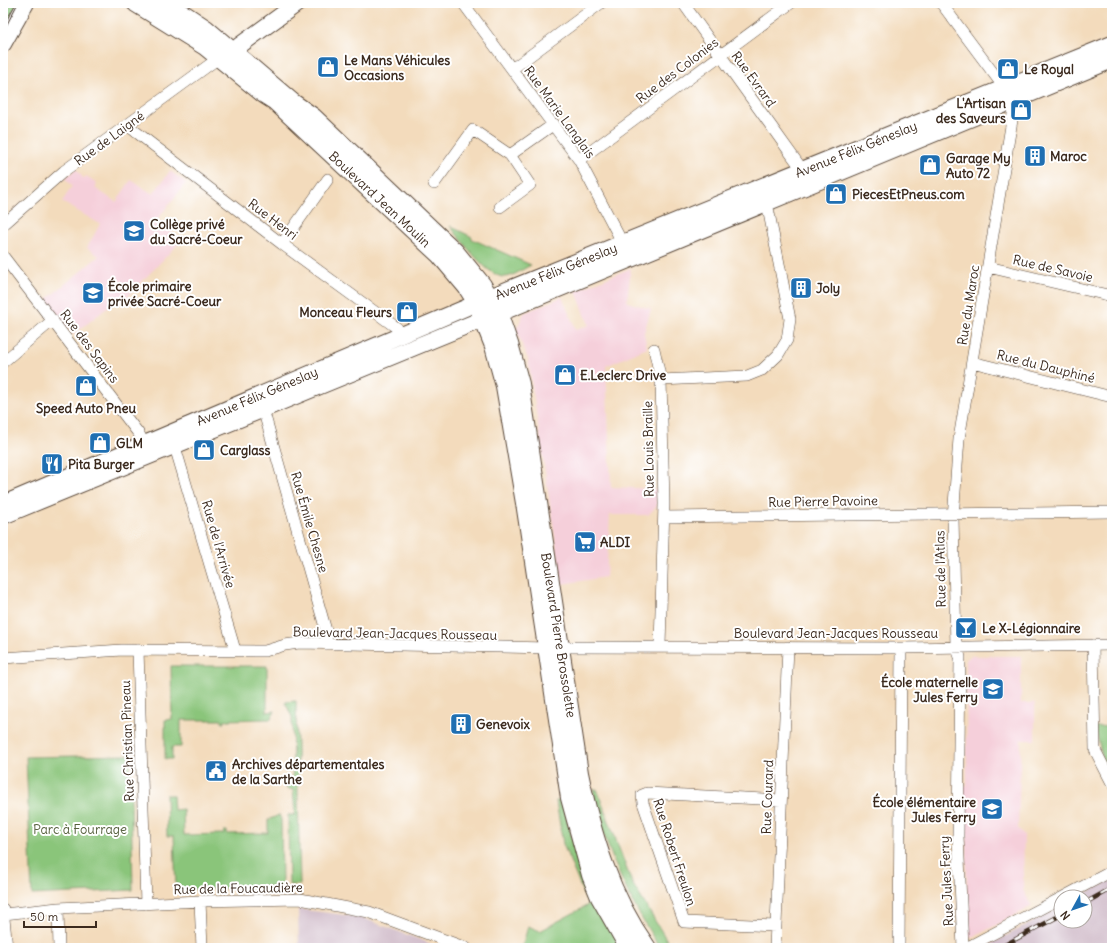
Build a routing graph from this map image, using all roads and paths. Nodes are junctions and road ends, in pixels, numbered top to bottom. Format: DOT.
graph roads {
  1 [pos="26,3"];
  2 [pos="136,3"];
  3 [pos="298,3"];
  4 [pos="463,3"];
  5 [pos="601,3"];
  6 [pos="683,3"];
  7 [pos="792,3"];
  8 [pos="941,3"];
  9 [pos="171,5"];
  10 [pos="3,44"];
  11 [pos="1112,45"];
  12 [pos="239,46"];
  13 [pos="720,56"];
  14 [pos="220,57"];
  15 [pos="1112,59"];
  16 [pos="512,69"];
  17 [pos="1007,95"];
  18 [pos="276,101"];
  19 [pos="305,110"];
  20 [pos="554,124"];
  21 [pos="127,125"];
  22 [pos="510,155"];
  23 [pos="579,160"];
  24 [pos="805,178"];
  25 [pos="328,179"];
  26 [pos="434,184"];
  27 [pos="765,202"];
  28 [pos="500,207"];
  29 [pos="3,225"];
  30 [pos="282,244"];
  31 [pos="623,244"];
  32 [pos="3,256"];
  33 [pos="988,267"];
  34 [pos="1112,296"];
  35 [pos="487,308"];
  36 [pos="53,320"];
  37 [pos="400,336"];
  38 [pos="654,349"];
  39 [pos="3,362"];
  40 [pos="972,362"];
  41 [pos="661,380"];
  42 [pos="1112,397"];
  43 [pos="263,409"];
  44 [pos="173,439"];
  45 [pos="148,449"];
  46 [pos="3,504"];
  47 [pos="1112,512"];
  48 [pos="953,514"];
  49 [pos="3,516"];
  50 [pos="664,517"];
  51 [pos="326,644"];
  52 [pos="1093,645"];
  53 [pos="1112,645"];
  54 [pos="660,646"];
  55 [pos="956,646"];
  56 [pos="554,647"];
  57 [pos="788,647"];
  58 [pos="901,648"];
  59 [pos="138,650"];
  60 [pos="235,650"];
  61 [pos="3,658"];
  62 [pos="1112,783"];
  63 [pos="781,800"];
  64 [pos="1112,872"];
  65 [pos="1079,889"];
  66 [pos="200,901"];
  67 [pos="1053,903"];
  68 [pos="146,904"];
  69 [pos="58,908"];
  70 [pos="3,912"];
  71 [pos="776,926"];
  72 [pos="7,948"];
  73 [pos="59,948"];
  74 [pos="202,948"];
  75 [pos="466,948"];
  76 [pos="629,948"];
  77 [pos="647,948"];
  78 [pos="775,948"];
  79 [pos="899,948"];
  80 [pos="965,948"];
  1 -- 10 [label="main road"];
  2 -- 14 [label="main road, Boulevard Jean Moulin"];
  3 -- 12 [label="main road"];
  4 -- 16 [label="street, Rue Marie Langlais"];
  5 -- 16 [label="street"];
  6 -- 13 [label="street, Rue Evrard"];
  7 -- 13 [label="street, Rue des Colonies"];
  8 -- 17 [label="street"];
  9 -- 12 [label="main road, Boulevard Jean Moulin"];
  9 -- 18 [label="main road, Boulevard Jean Moulin"];
  9 -- 19 [label="main road, Boulevard Jean Moulin"];
  11 -- 17 [label="main road, Avenue Félix Géneslay"];
  12 -- 19 [label="main road, Boulevard Jean Moulin"];
  13 -- 23 [label="street, Rue des Colonies"];
  13 -- 24 [label="street, Rue Evrard"];
  14 -- 18 [label="main road, Boulevard Jean Moulin"];
  14 -- 21 [label="street, Rue de Laigné"];
  15 -- 17 [label="main road, Avenue Félix Géneslay"];
  16 -- 20 [label="street, Rue Marie Langlais"];
  17 -- 24 [label="main road, Avenue Félix Géneslay"];
  17 -- 33 [label="street, Rue du Maroc"];
  18 -- 35 [label="main road, Boulevard Jean Moulin"];
  19 -- 35 [label="main road, Boulevard Jean Moulin"];
  20 -- 22 [label="street"];
  20 -- 23 [label="street, Rue Marie Langlais"];
  21 -- 29 [label="street, Rue de Laigné"];
  21 -- 30 [label="street, Rue Henri"];
  22 -- 26 [label="street"];
  22 -- 28 [label="street"];
  23 -- 31 [label="street, Rue Marie Langlais"];
  24 -- 27 [label="main road, Avenue Félix Géneslay"];
  24 -- 31 [label="main road, Avenue Félix Géneslay"];
  25 -- 30 [label="street"];
  27 -- 35 [label="main road, Avenue Félix Géneslay"];
  27 -- 41 [label="street"];
  30 -- 37 [label="street, Rue Henri"];
  31 -- 35 [label="main road, Avenue Félix Géneslay"];
  32 -- 36 [label="street, Rue des Sapins"];
  33 -- 34 [label="street, Rue de Savoie"];
  33 -- 40 [label="street, Rue du Maroc"];
  35 -- 37 [label="main road, Avenue Félix Géneslay"];
  35 -- 43 [label="main road, Avenue Félix Géneslay"];
  35 -- 56 [label="main road, Boulevard Pierre Brossolette"];
  35 -- 56 [label="main road, Boulevard Pierre Brossolette"];
  36 -- 39 [label="street"];
  36 -- 45 [label="street, Rue des Sapins"];
  37 -- 44 [label="main road, Avenue Félix Géneslay"];
  38 -- 41 [label="street, Rue Louis Braille"];
  40 -- 42 [label="street, Rue du Dauphiné"];
  40 -- 48 [label="street, Rue du Maroc"];
  41 -- 50 [label="street, Rue Louis Braille"];
  43 -- 44 [label="main road, Avenue Félix Géneslay"];
  43 -- 51 [label="street, Rue Émile Chesne"];
  44 -- 45 [label="main road, Avenue Félix Géneslay"];
  44 -- 60 [label="street, Rue de l'Arrivée"];
  45 -- 46 [label="main road, Avenue Félix Géneslay"];
  45 -- 49 [label="main road, Avenue Félix Géneslay"];
  47 -- 48 [label="street, Rue Pierre Pavoine"];
  48 -- 50 [label="street, Rue Pierre Pavoine"];
  48 -- 55 [label="street, Rue de l'Atlas"];
  50 -- 54 [label="street"];
  51 -- 56 [label="street, Boulevard Jean-Jacques Rousseau"];
  51 -- 60 [label="street, Boulevard Jean-Jacques Rousseau"];
  52 -- 53 [label="street, Boulevard Jean-Jacques Rousseau"];
  52 -- 55 [label="street, Boulevard Jean-Jacques Rousseau"];
  52 -- 62 [label="street"];
  54 -- 56 [label="street, Boulevard Jean-Jacques Rousseau"];
  54 -- 57 [label="street, Boulevard Jean-Jacques Rousseau"];
  55 -- 58 [label="street, Boulevard Jean-Jacques Rousseau"];
  55 -- 80 [label="street, Rue Jules Ferry"];
  56 -- 76 [label="main road, Boulevard Pierre Brossolette"];
  56 -- 77 [label="main road, Boulevard Pierre Brossolette"];
  57 -- 58 [label="street, Boulevard Jean-Jacques Rousseau"];
  57 -- 63 [label="street, Rue Courard"];
  58 -- 79 [label="street"];
  59 -- 60 [label="street, Boulevard Jean-Jacques Rousseau"];
  59 -- 61 [label="street, Boulevard Jean-Jacques Rousseau"];
  59 -- 68 [label="street, Rue Christian Pineau"];
  63 -- 71 [label="street, Rue Courard"];
  63 -- 71 [label="street, Rue Robert Freulon"];
  64 -- 65 [label="street"];
  66 -- 68 [label="street, Rue de la Foucaudière"];
  66 -- 74 [label="street"];
  66 -- 75 [label="street, Rue de la Foucaudière"];
  67 -- 80 [label="street"];
  68 -- 69 [label="street, Rue de la Foucaudière"];
  69 -- 70 [label="street, Rue de la Foucaudière"];
  69 -- 73 [label="street"];
  70 -- 72 [label="street"];
  71 -- 78 [label="street, Rue Courard"];
}
